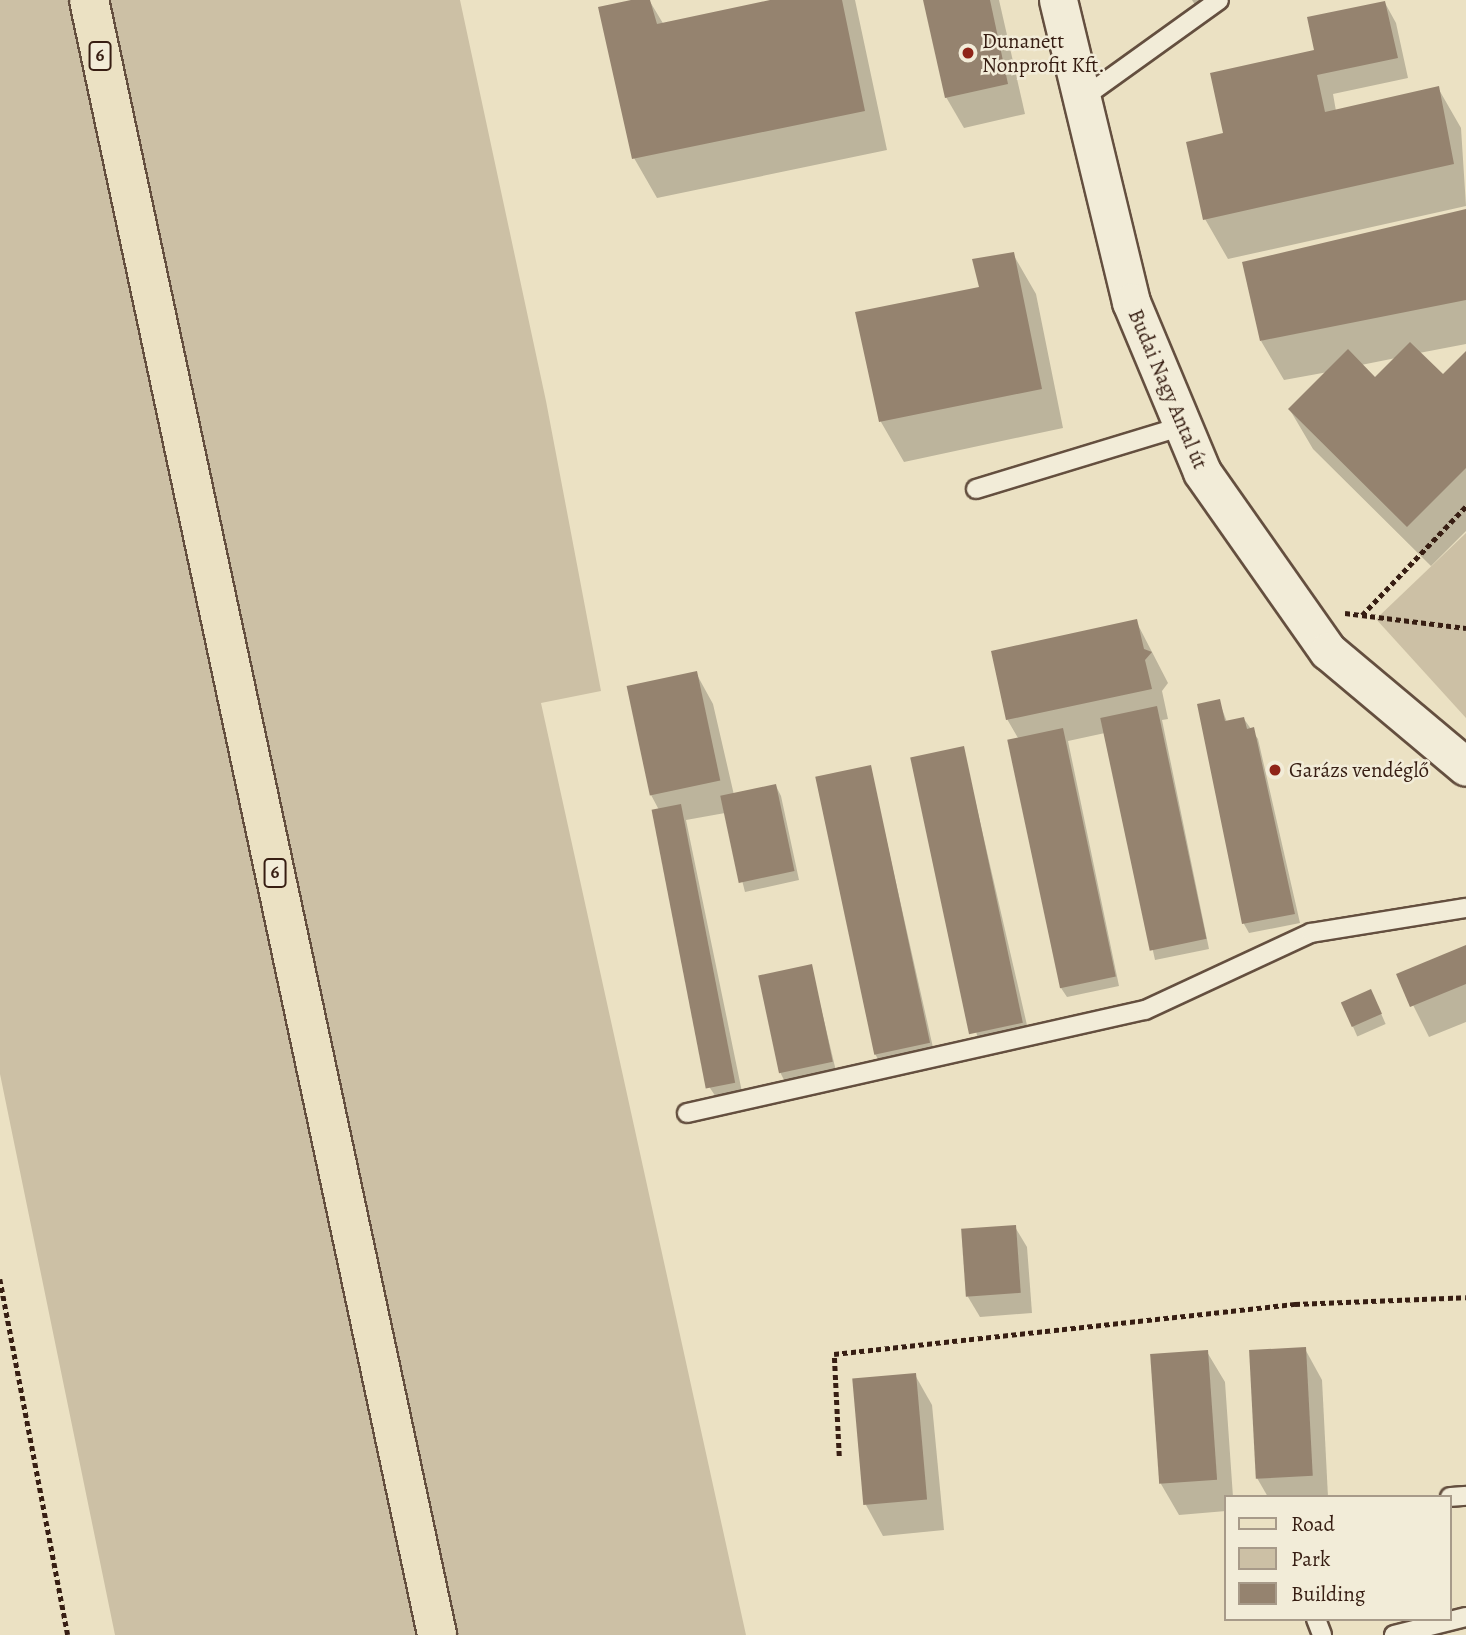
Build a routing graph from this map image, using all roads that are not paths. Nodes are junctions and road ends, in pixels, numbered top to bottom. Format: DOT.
graph roads {
  1 [pos="89,0"];
  2 [pos="1058,0"];
  3 [pos="1219,0"];
  4 [pos="1080,100"];
  5 [pos="1180,427"];
  6 [pos="976,489"];
  7 [pos="1466,767"];
  8 [pos="1466,908"];
  9 [pos="687,1113"];
  10 [pos="1450,1621"];
  11 [pos="437,1635"];
  12 [pos="1394,1635"];
  1 -- 11 [label="main road, 6"];
  2 -- 4 [label="street, Budai Nagy Antal út"];
  3 -- 4 [label="lane"];
  4 -- 5 [label="street, Budai Nagy Antal út"];
  5 -- 6 [label="lane"];
  5 -- 7 [label="street, Budai Nagy Antal út"];
  8 -- 9 [label="lane"];
  10 -- 12 [label="lane"];
}
